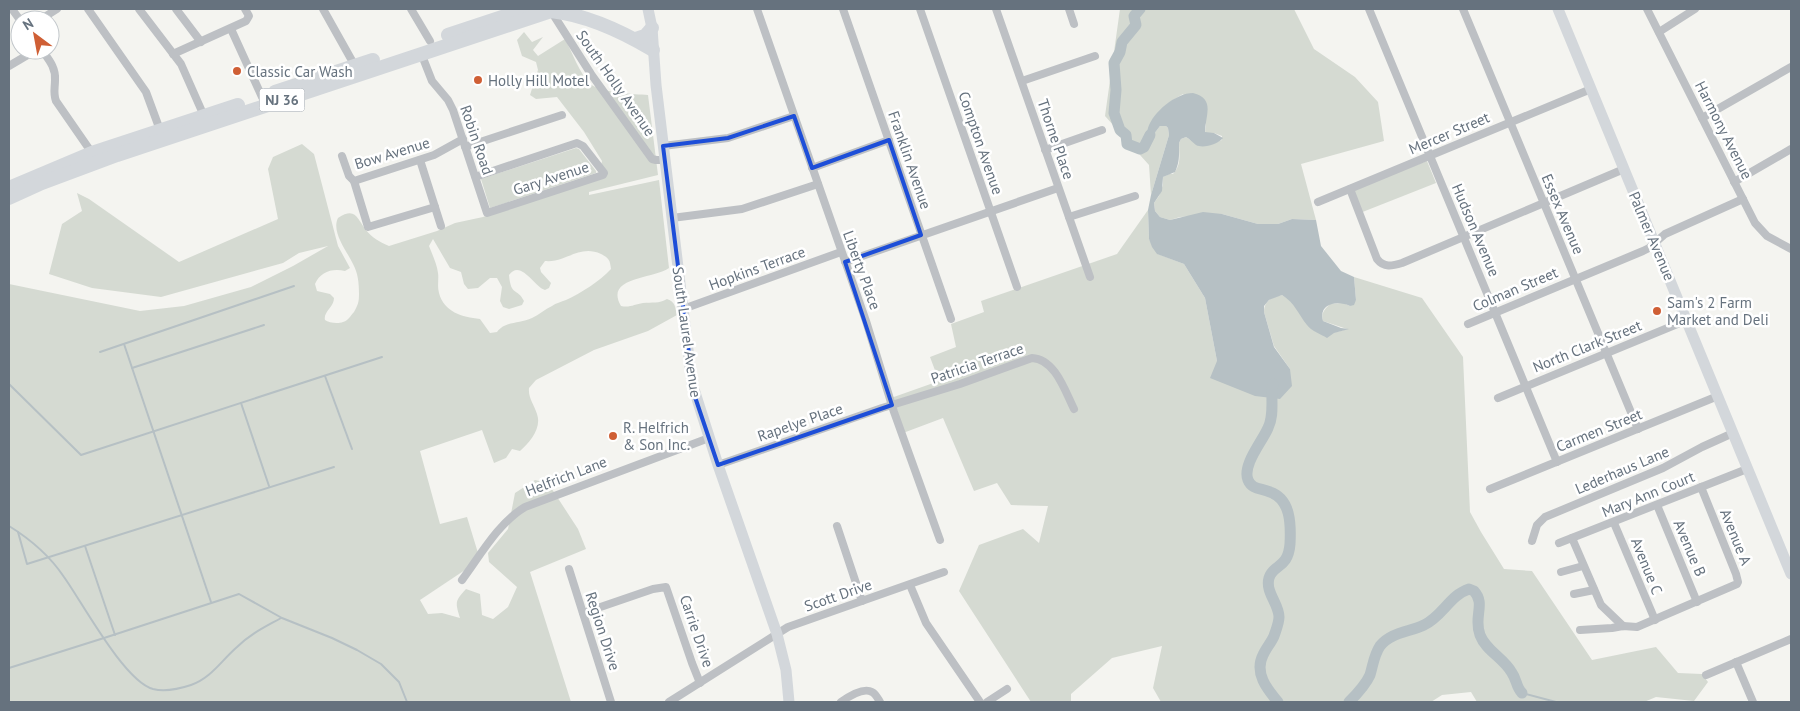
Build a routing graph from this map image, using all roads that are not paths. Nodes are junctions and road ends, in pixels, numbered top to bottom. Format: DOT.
graph roads {
  1 [pos="88,9"];
  2 [pos="139,9"];
  3 [pos="176,9"];
  4 [pos="245,9"];
  5 [pos="323,9"];
  6 [pos="411,9"];
  7 [pos="526,9"];
  8 [pos="648,9"];
  9 [pos="757,9"];
  10 [pos="843,9"];
  11 [pos="920,9"];
  12 [pos="996,9"];
  13 [pos="1069,9"];
  14 [pos="1369,9"];
  15 [pos="1464,9"];
  16 [pos="1558,9"];
  17 [pos="1647,9"];
  18 [pos="1695,9"];
  19 [pos="554,10"];
  20 [pos="1074,24"];
  21 [pos="652,28"];
  22 [pos="231,29"];
  23 [pos="1659,32"];
  24 [pos="636,40"];
  25 [pos="201,42"];
  26 [pos="426,47"];
  27 [pos="653,50"];
  28 [pos="173,54"];
  29 [pos="1095,56"];
  30 [pos="50,60"];
  31 [pos="355,66"];
  32 [pos="1791,67"];
  33 [pos="1022,81"];
  34 [pos="1591,89"];
  35 [pos="262,97"];
  36 [pos="562,115"];
  37 [pos="204,116"];
  38 [pos="794,116"];
  39 [pos="1702,118"];
  40 [pos="1511,122"];
  41 [pos="160,130"];
  42 [pos="1102,130"];
  43 [pos="889,140"];
  44 [pos="464,143"];
  45 [pos="663,146"];
  46 [pos="1791,149"];
  47 [pos="1045,150"];
  48 [pos="92,153"];
  49 [pos="342,156"];
  50 [pos="1430,156"];
  51 [pos="420,160"];
  52 [pos="665,160"];
  53 [pos="812,168"];
  54 [pos="1624,169"];
  55 [pos="475,176"];
  56 [pos="354,181"];
  57 [pos="1734,182"];
  58 [pos="818,184"];
  59 [pos="9,188"];
  60 [pos="1058,188"];
  61 [pos="1350,189"];
  62 [pos="1135,196"];
  63 [pos="9,198"];
  64 [pos="1742,199"];
  65 [pos="1318,202"];
  66 [pos="1544,204"];
  67 [pos="435,207"];
  68 [pos="990,211"];
  69 [pos="487,213"];
  70 [pos="1069,217"];
  71 [pos="672,218"];
  72 [pos="440,226"];
  73 [pos="921,235"];
  74 [pos="1464,237"];
  75 [pos="1655,242"];
  76 [pos="1791,249"];
  77 [pos="841,252"];
  78 [pos="844,262"];
  79 [pos="1090,277"];
  80 [pos="1576,279"];
  81 [pos="1017,287"];
  82 [pos="683,309"];
  83 [pos="1495,313"];
  84 [pos="951,319"];
  85 [pos="1687,320"];
  86 [pos="1468,324"];
  87 [pos="1606,353"];
  88 [pos="1526,387"];
  89 [pos="1718,396"];
  90 [pos="1498,398"];
  91 [pos="892,405"];
  92 [pos="1074,409"];
  93 [pos="1638,429"];
  94 [pos="1733,433"];
  95 [pos="709,438"];
  96 [pos="1557,462"];
  97 [pos="718,465"];
  98 [pos="1747,469"];
  99 [pos="1701,487"];
  100 [pos="1490,490"];
  101 [pos="1657,505"];
  102 [pos="1614,523"];
  103 [pos="837,526"];
  104 [pos="1572,538"];
  105 [pos="940,540"];
  106 [pos="1532,541"];
  107 [pos="1559,543"];
  108 [pos="1583,566"];
  109 [pos="569,568"];
  110 [pos="944,572"];
  111 [pos="1561,572"];
  112 [pos="1791,574"];
  113 [pos="462,580"];
  114 [pos="910,585"];
  115 [pos="1594,590"];
  116 [pos="1574,594"];
  117 [pos="862,601"];
  118 [pos="1697,602"];
  119 [pos="583,613"];
  120 [pos="1655,620"];
  121 [pos="1623,626"];
  122 [pos="1580,630"];
  123 [pos="777,634"];
  124 [pos="1791,639"];
  125 [pos="1736,662"];
  126 [pos="1706,675"];
  127 [pos="700,683"];
  128 [pos="1007,689"];
  129 [pos="611,702"];
  130 [pos="669,702"];
  131 [pos="789,702"];
  132 [pos="841,702"];
  133 [pos="880,702"];
  134 [pos="980,702"];
  135 [pos="987,702"];
  136 [pos="1753,702"];
  1 -- 41 [label="street"];
  2 -- 28 [label="street"];
  3 -- 25 [label="street"];
  4 -- 22 [label="street"];
  5 -- 31 [label="street"];
  6 -- 26 [label="street, Robin Road"];
  7 -- 26 [label="highway, NJ 36"];
  8 -- 21 [label="street, South Laurel Avenue"];
  9 -- 38 [label="street, Liberty Place"];
  10 -- 43 [label="street, Franklin Avenue"];
  11 -- 68 [label="street, Compton Avenue"];
  12 -- 33 [label="street, Thorne Place"];
  13 -- 20 [label="street"];
  14 -- 50 [label="street, Hudson Avenue"];
  15 -- 40 [label="street, Essex Avenue"];
  16 -- 34 [label="street, Palmer Avenue"];
  17 -- 23 [label="street, Harmony Avenue"];
  18 -- 23 [label="street"];
  19 -- 24 [label="highway"];
  19 -- 26 [label="highway, NJ 36"];
  19 -- 52 [label="street, South Holly Avenue"];
  21 -- 24 [label="highway"];
  21 -- 27 [label="street, South Laurel Avenue"];
  22 -- 25 [label="street"];
  22 -- 35 [label="street"];
  23 -- 39 [label="street, Harmony Avenue"];
  24 -- 27 [label="highway"];
  25 -- 28 [label="street"];
  26 -- 31 [label="highway, NJ 36"];
  26 -- 44 [label="street, Robin Road"];
  26 -- 63 [label="highway, NJ 36"];
  27 -- 45 [label="street, South Laurel Avenue"];
  28 -- 37 [label="street"];
  29 -- 33 [label="street"];
  30 -- 48 [label="street"];
  31 -- 35 [label="highway, NJ 36"];
  32 -- 39 [label="street"];
  33 -- 47 [label="street, Thorne Place"];
  34 -- 40 [label="street, Mercer Street"];
  34 -- 54 [label="street, Palmer Avenue"];
  35 -- 37 [label="highway, NJ 36"];
  36 -- 44 [label="street, Bow Avenue"];
  37 -- 41 [label="highway, NJ 36"];
  38 -- 45 [label="street"];
  38 -- 53 [label="street, Liberty Place"];
  39 -- 57 [label="street, Harmony Avenue"];
  40 -- 50 [label="street, Mercer Street"];
  40 -- 66 [label="street, Essex Avenue"];
  41 -- 48 [label="highway, NJ 36"];
  42 -- 47 [label="street"];
  43 -- 53 [label="street"];
  43 -- 73 [label="street, Franklin Avenue"];
  44 -- 51 [label="street, Bow Avenue"];
  44 -- 55 [label="street, Robin Road"];
  45 -- 52 [label="street, South Laurel Avenue"];
  46 -- 57 [label="street"];
  47 -- 60 [label="street, Thorne Place"];
  48 -- 59 [label="highway, NJ 36"];
  49 -- 56 [label="street, Bow Avenue"];
  50 -- 61 [label="street, Mercer Street"];
  50 -- 74 [label="street, Hudson Avenue"];
  51 -- 56 [label="street, Bow Avenue"];
  51 -- 67 [label="street"];
  52 -- 71 [label="street, South Laurel Avenue"];
  53 -- 58 [label="street, Liberty Place"];
  54 -- 66 [label="street"];
  54 -- 75 [label="street, Palmer Avenue"];
  55 -- 69 [label="street, Robin Road"];
  55 -- 69 [label="street, Gary Avenue"];
  56 -- 67 [label="street"];
  57 -- 64 [label="street, Harmony Avenue"];
  58 -- 71 [label="street"];
  58 -- 77 [label="street, Liberty Place"];
  60 -- 68 [label="street"];
  60 -- 70 [label="street, Thorne Place"];
  61 -- 65 [label="street, Mercer Street"];
  61 -- 74 [label="street"];
  62 -- 70 [label="street"];
  64 -- 75 [label="street, Colman Street"];
  64 -- 76 [label="street, Harmony Avenue"];
  66 -- 74 [label="street"];
  66 -- 80 [label="street, Essex Avenue"];
  67 -- 72 [label="street"];
  68 -- 73 [label="street"];
  68 -- 81 [label="street, Compton Avenue"];
  70 -- 79 [label="street, Thorne Place"];
  71 -- 82 [label="street, South Laurel Avenue"];
  73 -- 78 [label="street"];
  73 -- 84 [label="street, Franklin Avenue"];
  74 -- 83 [label="street, Hudson Avenue"];
  75 -- 80 [label="street, Colman Street"];
  75 -- 85 [label="street, Palmer Avenue"];
  77 -- 78 [label="street, Liberty Place"];
  77 -- 82 [label="street, Hopkins Terrace"];
  78 -- 91 [label="street, Liberty Place"];
  80 -- 83 [label="street, Colman Street"];
  80 -- 87 [label="street, Essex Avenue"];
  82 -- 95 [label="street, South Laurel Avenue"];
  83 -- 86 [label="street, Colman Street"];
  83 -- 88 [label="street, Hudson Avenue"];
  85 -- 87 [label="street, North Clark Street"];
  85 -- 89 [label="street, Palmer Avenue"];
  87 -- 88 [label="street, North Clark Street"];
  87 -- 93 [label="street, Essex Avenue"];
  88 -- 90 [label="street, North Clark Street"];
  88 -- 96 [label="street, Hudson Avenue"];
  89 -- 93 [label="street, Carmen Street"];
  89 -- 94 [label="street, Palmer Avenue"];
  91 -- 92 [label="street, Patricia Terrace"];
  91 -- 97 [label="street, Rapelye Place"];
  91 -- 105 [label="street, Liberty Place"];
  93 -- 96 [label="street, Carmen Street"];
  94 -- 98 [label="street, Palmer Avenue"];
  94 -- 106 [label="street, Lederhaus Lane"];
  95 -- 97 [label="street, South Laurel Avenue"];
  95 -- 113 [label="street, Helfrich Lane"];
  96 -- 100 [label="street, Carmen Street"];
  97 -- 123 [label="street, South Laurel Avenue"];
  98 -- 99 [label="street, Mary Ann Court"];
  98 -- 112 [label="street, Palmer Avenue"];
  99 -- 101 [label="street, Mary Ann Court"];
  99 -- 118 [label="street, Avenue A"];
  101 -- 102 [label="street, Mary Ann Court"];
  101 -- 118 [label="street, Avenue B"];
  102 -- 104 [label="street, Mary Ann Court"];
  102 -- 120 [label="street, Avenue C"];
  103 -- 117 [label="street"];
  104 -- 107 [label="street, Mary Ann Court"];
  104 -- 108 [label="street"];
  108 -- 111 [label="street"];
  108 -- 115 [label="street"];
  109 -- 119 [label="street, Region Drive"];
  110 -- 114 [label="street, Scott Drive"];
  114 -- 117 [label="street, Scott Drive"];
  114 -- 134 [label="street"];
  115 -- 116 [label="street"];
  115 -- 121 [label="street"];
  117 -- 123 [label="street, Scott Drive"];
  118 -- 120 [label="street"];
  119 -- 127 [label="street, Carrie Drive"];
  119 -- 129 [label="street, Region Drive"];
  120 -- 121 [label="street"];
  121 -- 122 [label="street"];
  123 -- 127 [label="street, Scott Drive"];
  123 -- 131 [label="street, South Laurel Avenue"];
  124 -- 125 [label="street"];
  125 -- 126 [label="street"];
  125 -- 136 [label="street"];
  127 -- 130 [label="street, Scott Drive"];
  128 -- 135 [label="street"];
  132 -- 133 [label="street"];
}
